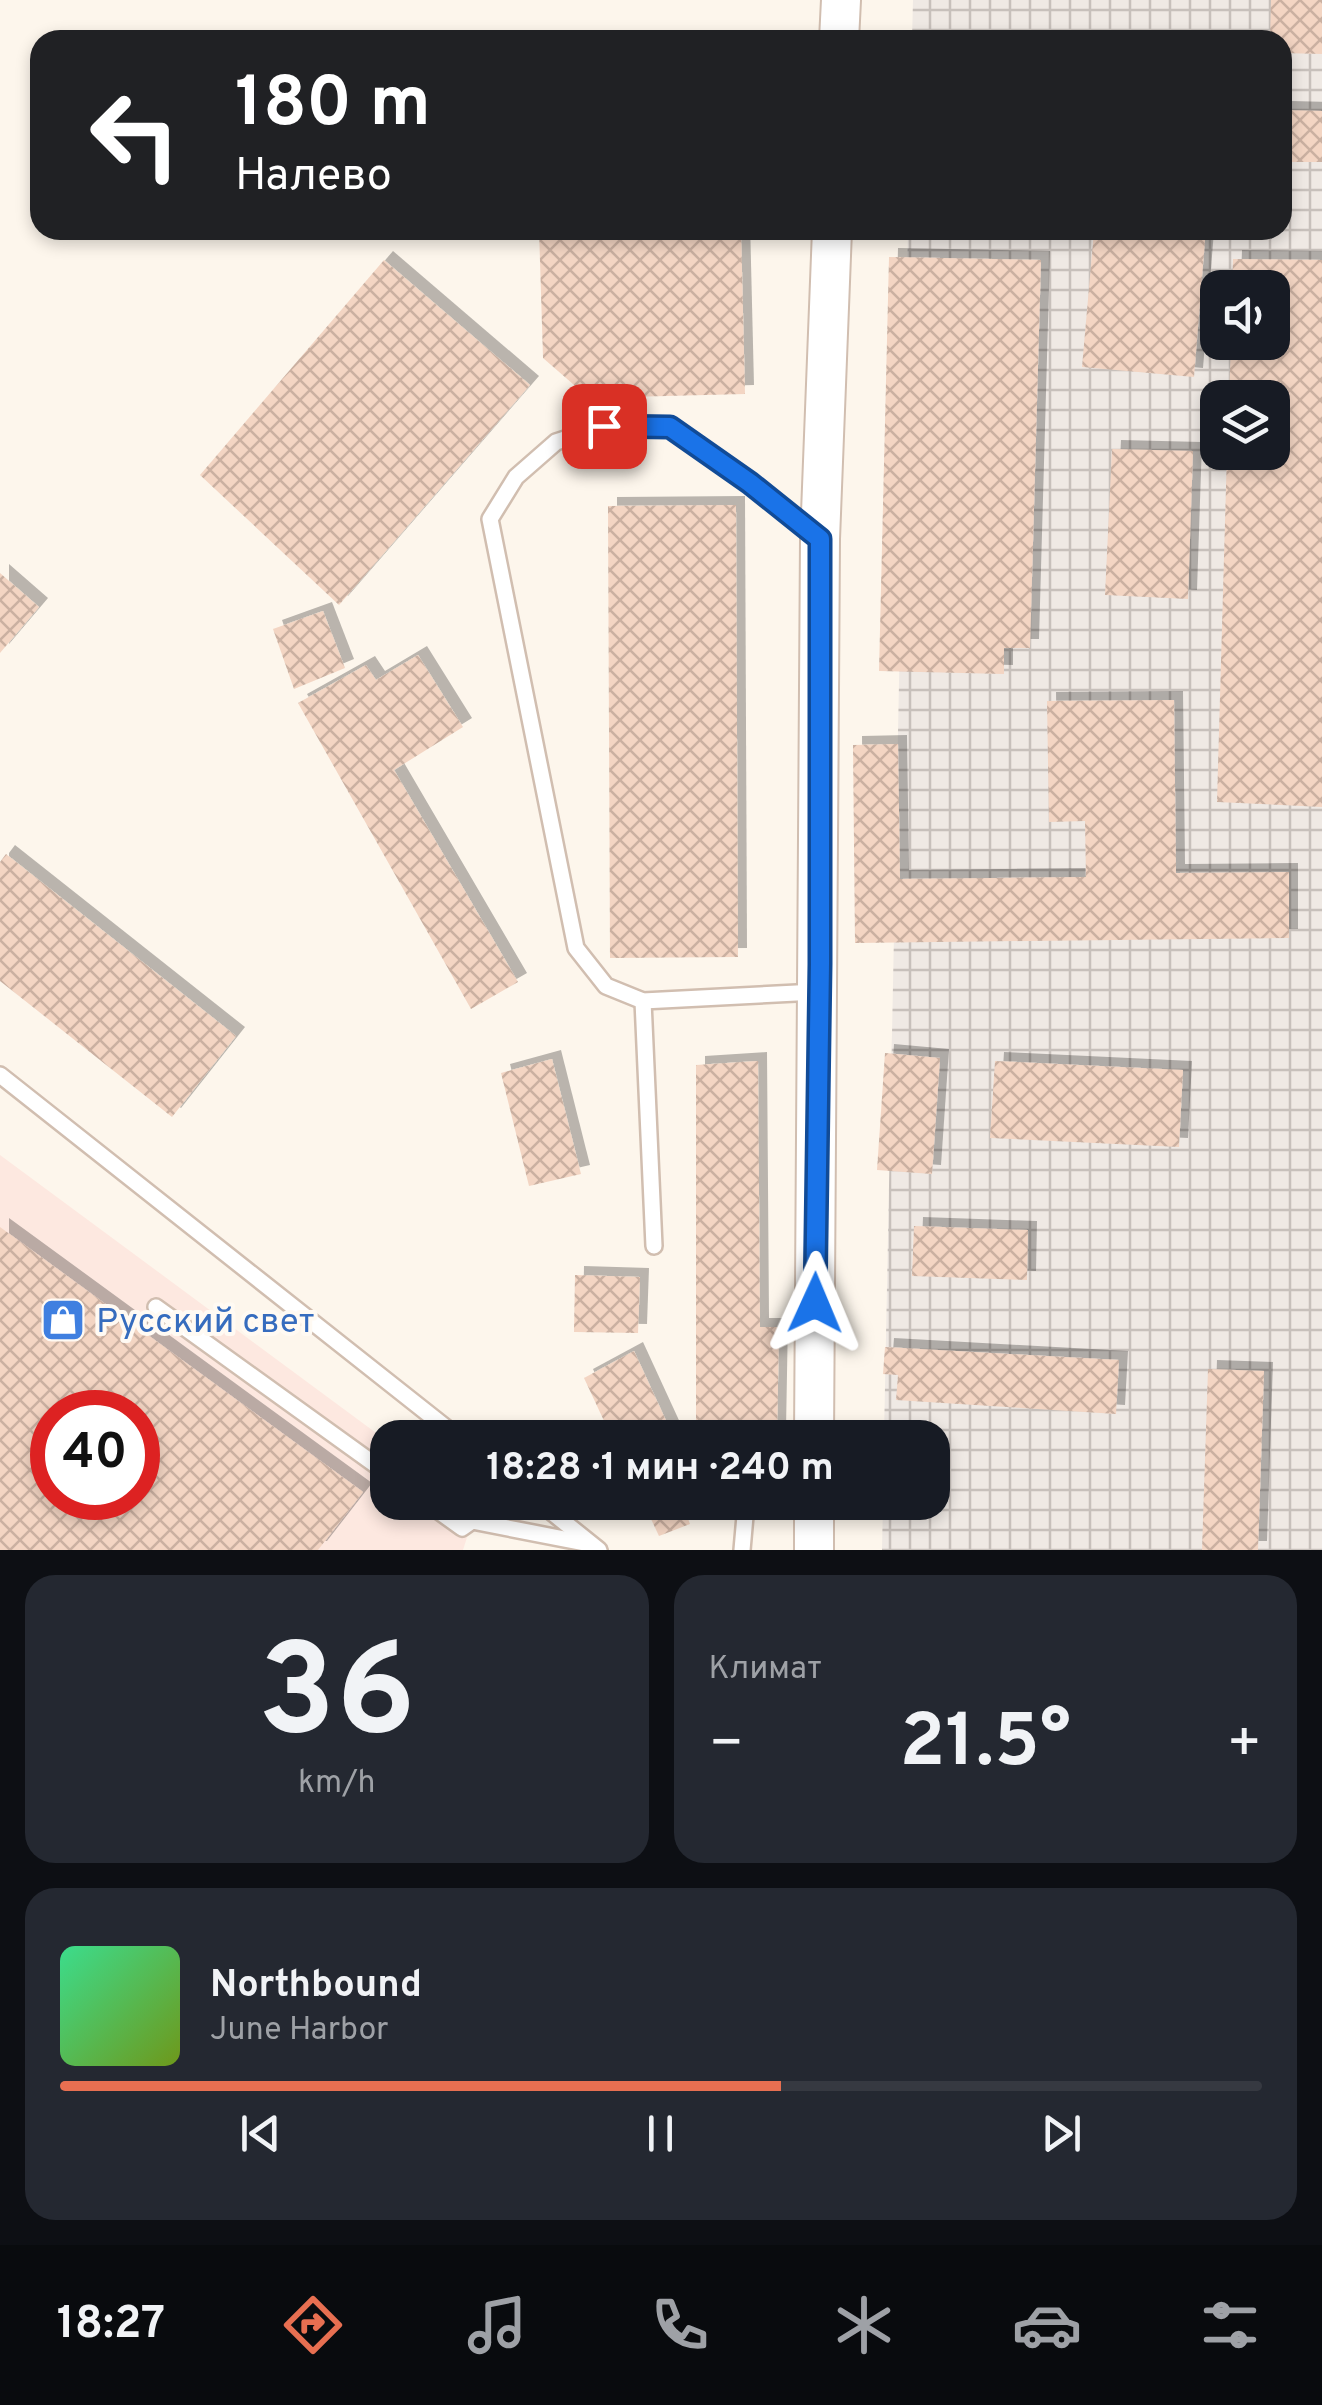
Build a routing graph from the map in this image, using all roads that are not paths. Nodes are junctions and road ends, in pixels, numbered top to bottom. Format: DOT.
graph roads {
  1 [pos="841,0"];
  2 [pos="840,30"];
  3 [pos="832,240"];
  4 [pos="820,539"];
  5 [pos="819,992"];
  6 [pos="643,1001"];
  7 [pos="0,1075"];
  8 [pos="654,1246"];
  9 [pos="156,1307"];
  10 [pos="436,1420"];
  11 [pos="814,1420"];
  12 [pos="370,1461"];
  13 [pos="451,1520"];
  14 [pos="562,1520"];
  15 [pos="745,1520"];
  16 [pos="814,1520"];
  17 [pos="594,1547"];
  18 [pos="742,1550"];
  19 [pos="814,1550"];
  1 -- 2 [label="street"];
  3 -- 4 [label="street"];
  4 -- 5 [label="street"];
  4 -- 6 [label="lane"];
  5 -- 6 [label="lane"];
  5 -- 11 [label="street"];
  6 -- 8 [label="lane"];
  7 -- 10 [label="lane"];
  9 -- 12 [label="lane"];
  13 -- 17 [label="lane"];
  14 -- 17 [label="lane"];
  15 -- 18 [label="lane"];
  16 -- 19 [label="street"];
}
